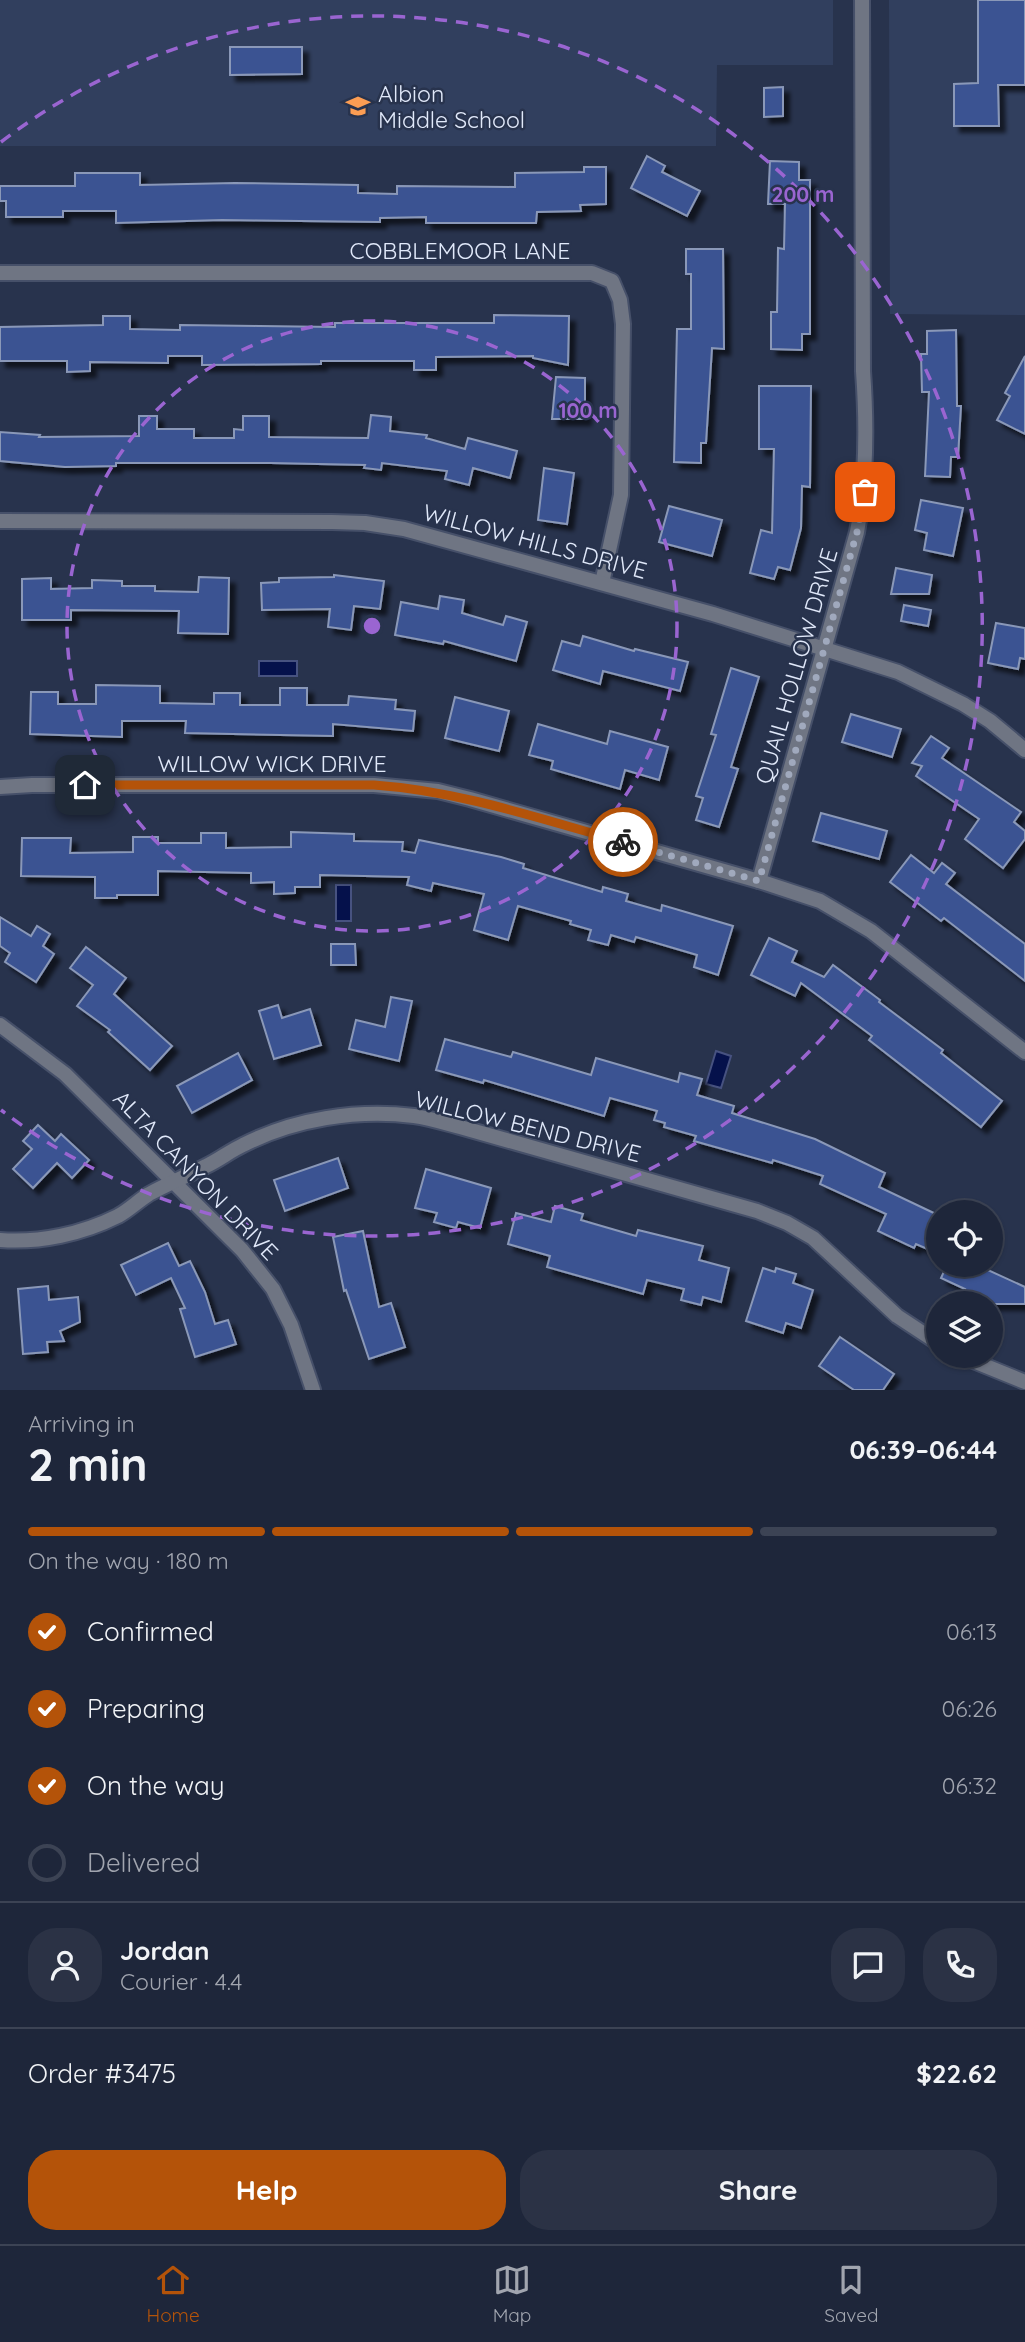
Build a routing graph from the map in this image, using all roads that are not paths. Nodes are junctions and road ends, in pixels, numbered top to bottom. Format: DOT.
graph roads {
  1 [pos="862,0"];
  2 [pos="0,273"];
  3 [pos="0,521"];
  4 [pos="602,583"];
  5 [pos="825,648"];
  6 [pos="1025,750"];
  7 [pos="0,787"];
  8 [pos="759,881"];
  9 [pos="0,1025"];
  10 [pos="1025,1052"];
  11 [pos="175,1182"];
  12 [pos="0,1240"];
  13 [pos="926,1335"];
  14 [pos="991,1368"];
  15 [pos="1025,1382"];
  16 [pos="313,1390"];
  1 -- 5 [label="street, QUAIL HOLLOW DRIVE"];
  2 -- 4 [label="street, COBBLEMOOR LANE"];
  3 -- 4 [label="street, WILLOW HILLS DRIVE"];
  4 -- 5 [label="street, WILLOW HILLS DRIVE"];
  5 -- 6 [label="street, WILLOW HILLS DRIVE"];
  5 -- 8 [label="street, QUAIL HOLLOW DRIVE"];
  7 -- 8 [label="street, WILLOW WICK DRIVE"];
  8 -- 10 [label="street, WILLOW WICK DRIVE"];
  9 -- 11 [label="street, ALTA CANYON DRIVE"];
  11 -- 12 [label="street, WILLOW BEND DRIVE"];
  11 -- 13 [label="street, WILLOW BEND DRIVE"];
  11 -- 16 [label="street, ALTA CANYON DRIVE"];
  14 -- 15 [label="street"];
}
